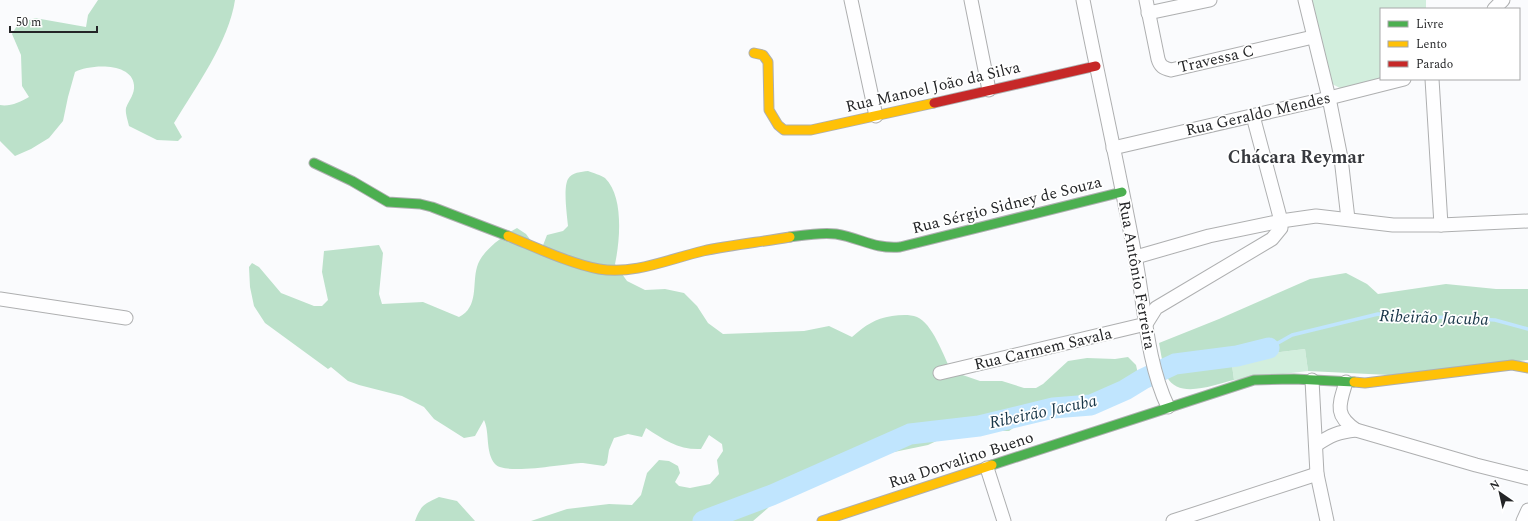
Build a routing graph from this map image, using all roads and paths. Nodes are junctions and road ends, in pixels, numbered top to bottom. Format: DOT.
graph roads {
  1 [pos="851,0"];
  2 [pos="971,0"];
  3 [pos="1083,0"];
  4 [pos="1146,0"];
  5 [pos="1210,0"];
  6 [pos="1305,0"];
  7 [pos="1503,0"];
  8 [pos="1495,8"];
  9 [pos="1148,13"];
  10 [pos="1313,37"];
  11 [pos="754,53"];
  12 [pos="1096,66"];
  13 [pos="1400,80"];
  14 [pos="1432,80"];
  15 [pos="989,90"];
  16 [pos="1329,98"];
  17 [pos="876,116"];
  18 [pos="1253,116"];
  19 [pos="1113,148"];
  20 [pos="314,163"];
  21 [pos="1122,192"];
  22 [pos="1348,220"];
  23 [pos="1281,221"];
  24 [pos="1528,221"];
  25 [pos="1441,225"];
  26 [pos="1136,257"];
  27 [pos="0,299"];
  28 [pos="126,318"];
  29 [pos="1146,324"];
  30 [pos="1528,368"];
  31 [pos="940,373"];
  32 [pos="1312,380"];
  33 [pos="1346,382"];
  34 [pos="1168,407"];
  35 [pos="1356,430"];
  36 [pos="1316,445"];
  37 [pos="987,468"];
  38 [pos="1317,474"];
  39 [pos="1528,478"];
  40 [pos="1528,510"];
  41 [pos="822,521"];
  42 [pos="1004,521"];
  43 [pos="1173,521"];
  44 [pos="1328,521"];
  45 [pos="1523,521"];
  1 -- 17 [label="street"];
  2 -- 15 [label="street"];
  3 -- 12 [label="street, Rua Antônio Ferreira"];
  4 -- 9 [label="street, Travessa C"];
  5 -- 9 [label="street"];
  6 -- 10 [label="street"];
  7 -- 8 [label="street"];
  9 -- 10 [label="street, Travessa C"];
  10 -- 16 [label="street"];
  11 -- 17 [label="street, Rua Manoel João da Silva"];
  12 -- 15 [label="street, Rua Manoel João da Silva"];
  12 -- 19 [label="street, Rua Antônio Ferreira"];
  13 -- 16 [label="street, Rua Geraldo Mendes"];
  14 -- 25 [label="street"];
  15 -- 17 [label="street, Rua Manoel João da Silva"];
  16 -- 18 [label="street, Rua Geraldo Mendes"];
  16 -- 22 [label="street"];
  18 -- 19 [label="street, Rua Geraldo Mendes"];
  18 -- 23 [label="street"];
  19 -- 21 [label="street, Rua Antônio Ferreira"];
  20 -- 21 [label="street, Rua Sérgio Sidney de Souza"];
  21 -- 26 [label="street, Rua Antônio Ferreira"];
  22 -- 23 [label="street"];
  22 -- 25 [label="street"];
  23 -- 26 [label="street"];
  23 -- 29 [label="street"];
  24 -- 25 [label="street"];
  26 -- 29 [label="street, Rua Antônio Ferreira"];
  27 -- 28 [label="street"];
  29 -- 31 [label="street, Rua Carmem Savala"];
  29 -- 34 [label="street, Rua Antônio Ferreira"];
  30 -- 33 [label="street, Rua Dorvalino Bueno"];
  32 -- 33 [label="street, Rua Dorvalino Bueno"];
  32 -- 34 [label="street, Rua Dorvalino Bueno"];
  32 -- 36 [label="street"];
  33 -- 35 [label="street"];
  34 -- 37 [label="street, Rua Dorvalino Bueno"];
  35 -- 36 [label="street"];
  35 -- 39 [label="street"];
  36 -- 38 [label="street"];
  37 -- 41 [label="street, Rua Dorvalino Bueno"];
  37 -- 42 [label="street"];
  38 -- 43 [label="street"];
  38 -- 44 [label="street"];
  40 -- 45 [label="street"];
}
